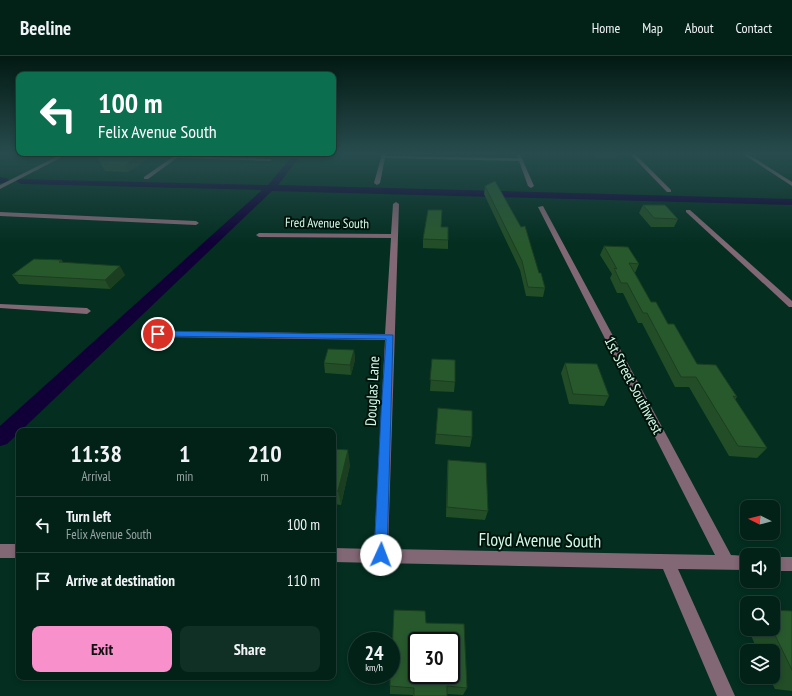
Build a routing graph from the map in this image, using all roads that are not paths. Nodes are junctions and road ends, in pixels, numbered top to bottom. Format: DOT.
graph roads {
  1 [pos="662,184"];
  2 [pos="669,191"];
  3 [pos="396,204"];
  4 [pos="541,207"];
  5 [pos="688,211"];
  6 [pos="0,214"];
  7 [pos="196,222"];
  8 [pos="258,235"];
  9 [pos="395,236"];
  10 [pos="792,305"];
  11 [pos="0,306"];
  12 [pos="87,311"];
  13 [pos="158,334"];
  14 [pos="390,337"];
  15 [pos="0,551"];
  16 [pos="16,551"];
  17 [pos="336,555"];
  18 [pos="381,555"];
  19 [pos="667,562"];
  20 [pos="727,563"];
  21 [pos="740,563"];
  22 [pos="780,564"];
  23 [pos="792,564"];
  24 [pos="726,696"];
  1 -- 2 [label="street"];
  3 -- 9 [label="street, Douglas Lane"];
  4 -- 20 [label="street, 1st Street Southwest"];
  5 -- 10 [label="street"];
  6 -- 7 [label="street"];
  8 -- 9 [label="street, Fred Avenue South"];
  9 -- 14 [label="street, Douglas Lane"];
  11 -- 12 [label="street"];
  13 -- 14 [label="street"];
  14 -- 18 [label="street, Douglas Lane"];
  15 -- 16 [label="street"];
  17 -- 18 [label="street, Floyd Avenue South"];
  18 -- 19 [label="street, Floyd Avenue South"];
  19 -- 20 [label="street, Floyd Avenue South"];
  19 -- 24 [label="street"];
  20 -- 21 [label="street, Floyd Avenue South"];
  22 -- 23 [label="street"];
}
